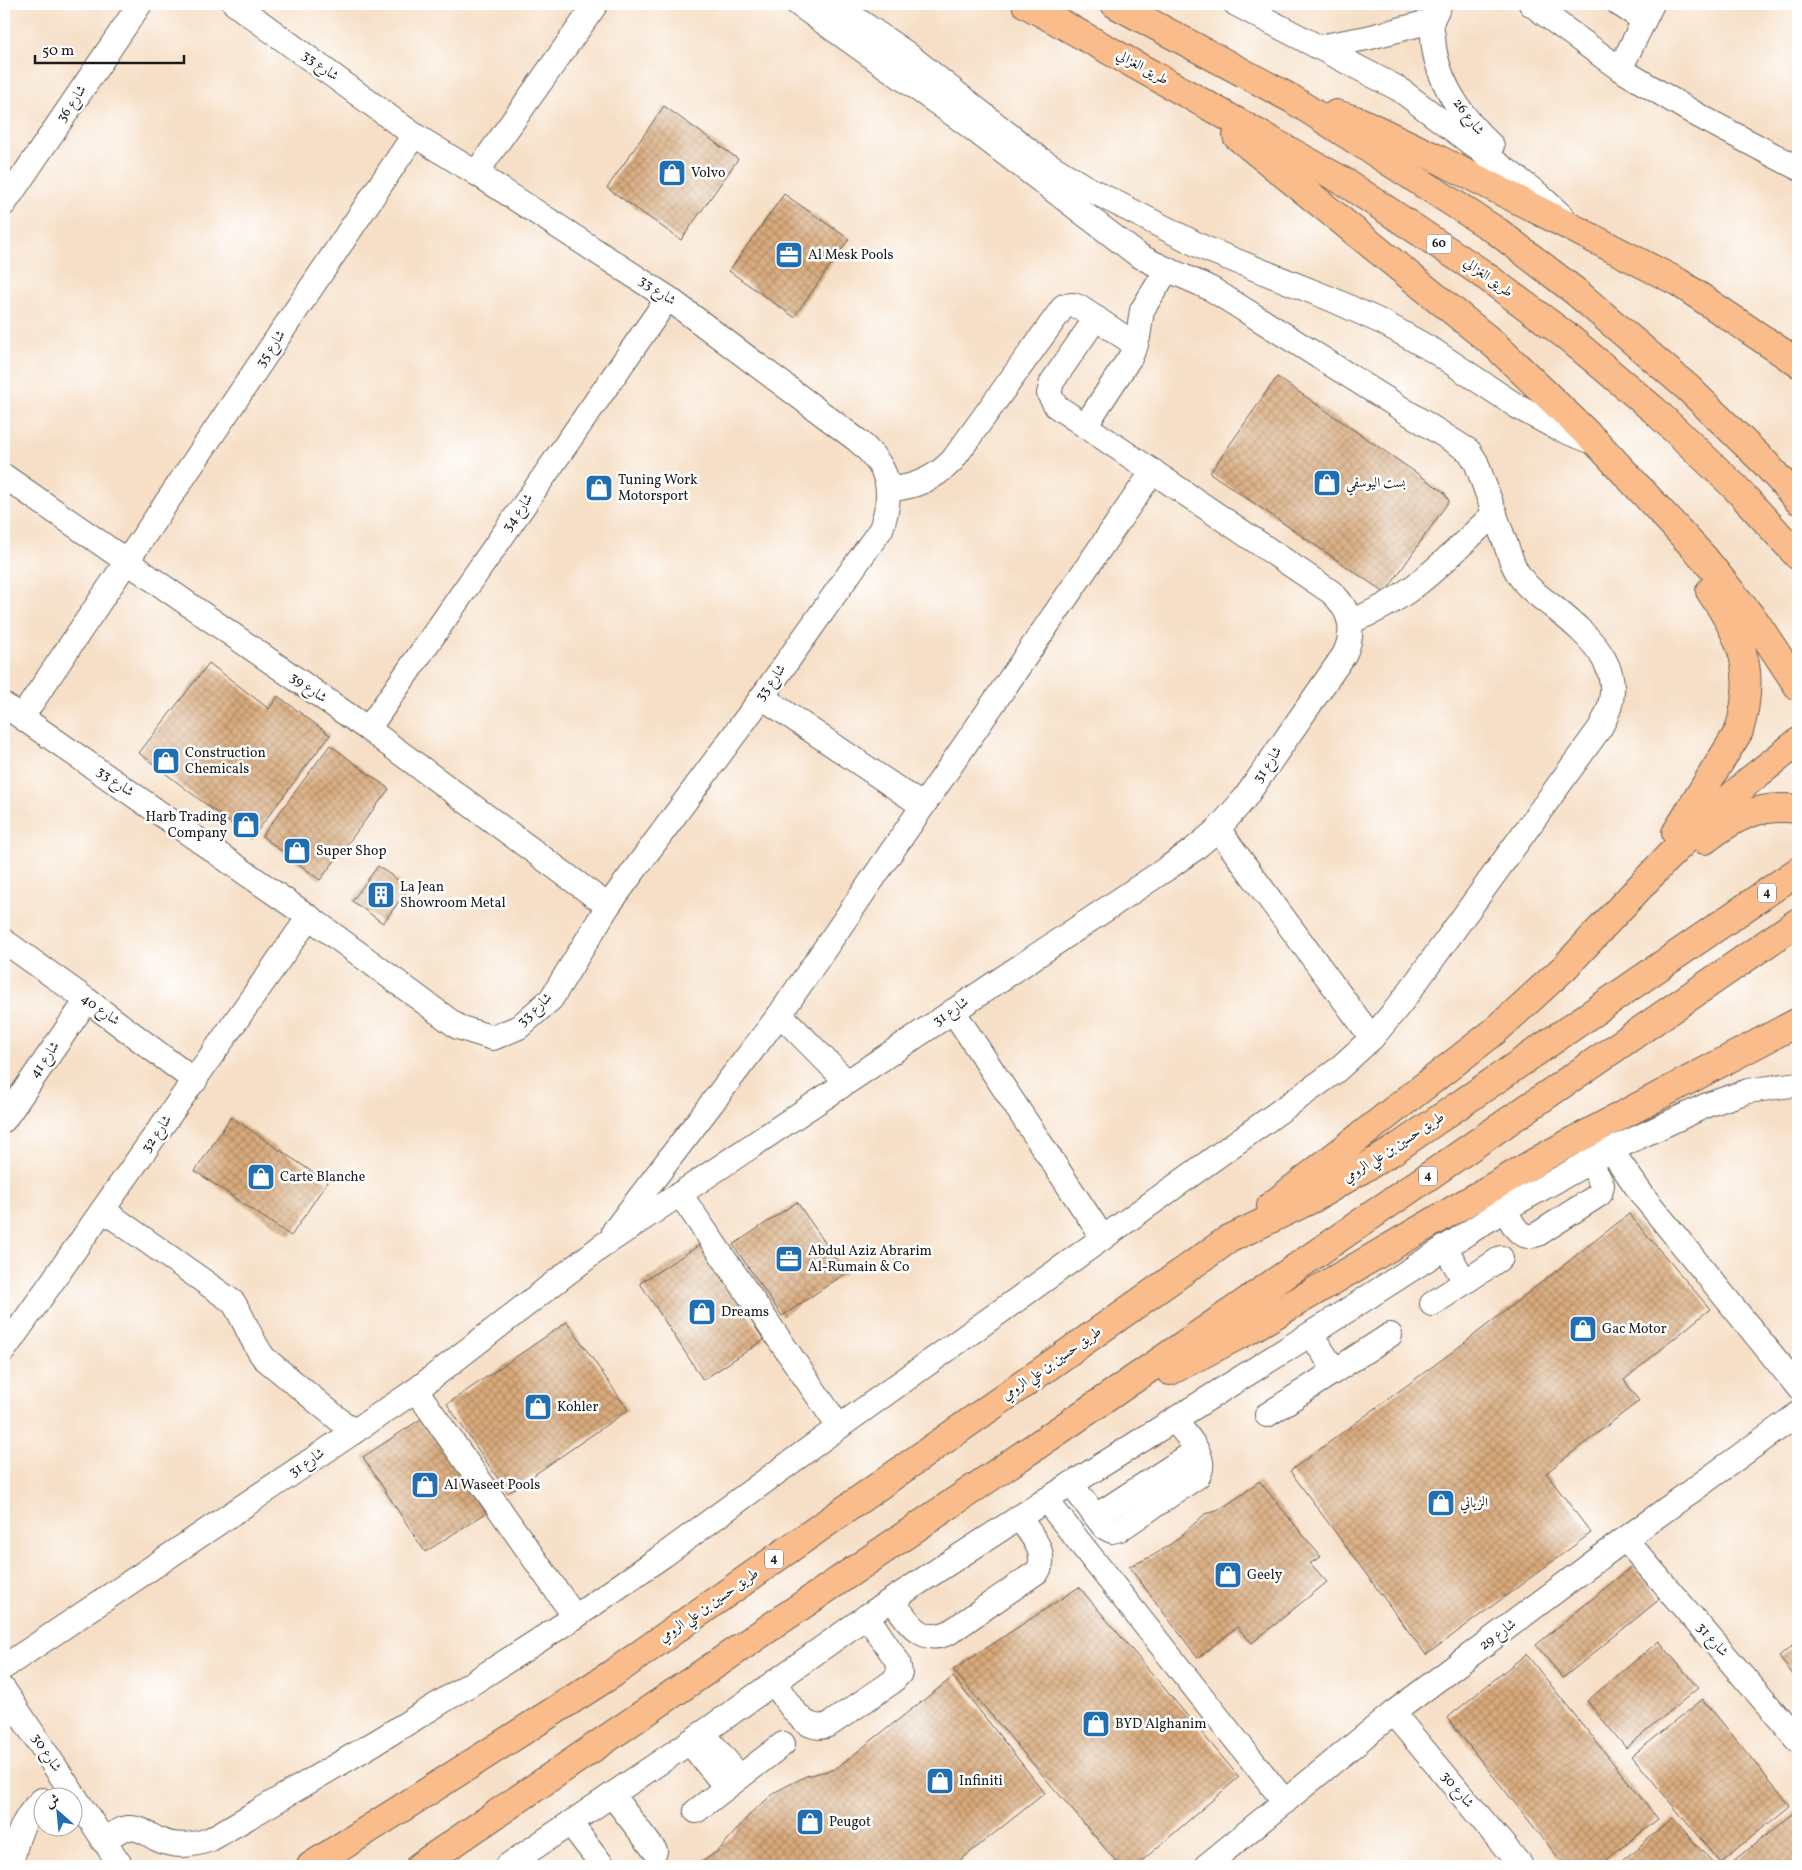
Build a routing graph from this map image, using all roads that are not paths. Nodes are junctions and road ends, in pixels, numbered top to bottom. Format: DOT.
graph roads {
  1 [pos="140,4"];
  2 [pos="235,4"];
  3 [pos="596,4"];
  4 [pos="798,4"];
  5 [pos="834,4"];
  6 [pos="1026,4"];
  7 [pos="1115,4"];
  8 [pos="1236,4"];
  9 [pos="1531,4"];
  10 [pos="1618,4"];
  11 [pos="1436,12"];
  12 [pos="1648,12"];
  13 [pos="1318,47"];
  14 [pos="1620,69"];
  15 [pos="1176,86"];
  16 [pos="1292,99"];
  17 [pos="414,135"];
  18 [pos="1798,168"];
  19 [pos="476,172"];
  20 [pos="1538,194"];
  21 [pos="4,204"];
  22 [pos="1579,231"];
  23 [pos="1167,270"];
  24 [pos="668,298"];
  25 [pos="1096,318"];
  26 [pos="1136,345"];
  27 [pos="1798,364"];
  28 [pos="1085,426"];
  29 [pos="1598,444"];
  30 [pos="1153,471"];
  31 [pos="4,476"];
  32 [pos="889,489"];
  33 [pos="1646,497"];
  34 [pos="1798,500"];
  35 [pos="1494,513"];
  36 [pos="1798,556"];
  37 [pos="127,563"];
  38 [pos="1350,621"];
  39 [pos="1798,686"];
  40 [pos="762,696"];
  41 [pos="13,711"];
  42 [pos="368,729"];
  43 [pos="1798,742"];
  44 [pos="923,806"];
  45 [pos="1798,809"];
  46 [pos="1218,829"];
  47 [pos="1798,871"];
  48 [pos="1629,899"];
  49 [pos="608,906"];
  50 [pos="309,916"];
  51 [pos="1798,922"];
  52 [pos="4,941"];
  53 [pos="87,1000"];
  54 [pos="953,1011"];
  55 [pos="780,1014"];
  56 [pos="1798,1017"];
  57 [pos="1798,1022"];
  58 [pos="1798,1033"];
  59 [pos="1372,1038"];
  60 [pos="1756,1046"];
  61 [pos="195,1081"];
  62 [pos="847,1082"];
  63 [pos="1798,1084"];
  64 [pos="4,1120"];
  65 [pos="1601,1155"];
  66 [pos="680,1194"];
  67 [pos="1505,1209"];
  68 [pos="103,1210"];
  69 [pos="1103,1238"];
  70 [pos="1229,1239"];
  71 [pos="1451,1243"];
  72 [pos="602,1246"];
  73 [pos="1501,1258"];
  74 [pos="1471,1278"];
  75 [pos="1432,1304"];
  76 [pos="1390,1335"];
  77 [pos="1305,1338"];
  78 [pos="4,1350"];
  79 [pos="1328,1375"];
  80 [pos="1798,1387"];
  81 [pos="416,1390"];
  82 [pos="1102,1401"];
  83 [pos="1798,1414"];
  84 [pos="1267,1415"];
  85 [pos="1175,1420"];
  86 [pos="838,1427"];
  87 [pos="354,1432"];
  88 [pos="1071,1484"];
  89 [pos="1046,1500"];
  90 [pos="1019,1517"];
  91 [pos="1625,1539"];
  92 [pos="892,1600"];
  93 [pos="575,1616"];
  94 [pos="867,1616"];
  95 [pos="4,1667"];
  96 [pos="774,1682"];
  97 [pos="4,1690"];
  98 [pos="1393,1713"];
  99 [pos="696,1738"];
  100 [pos="1798,1740"];
  101 [pos="782,1744"];
  102 [pos="733,1782"];
  103 [pos="65,1783"];
  104 [pos="59,1788"];
  105 [pos="612,1795"];
  106 [pos="1284,1802"];
  107 [pos="32,1811"];
  108 [pos="696,1811"];
  109 [pos="570,1823"];
  110 [pos="103,1841"];
  111 [pos="655,1851"];
  112 [pos="533,1859"];
  113 [pos="11,1866"];
  114 [pos="121,1866"];
  115 [pos="311,1866"];
  116 [pos="420,1866"];
  117 [pos="507,1866"];
  118 [pos="603,1866"];
  119 [pos="1206,1866"];
  120 [pos="1521,1866"];
  1 -- 21 [label="street, شارع 36"];
  2 -- 17 [label="street, شارع 33"];
  3 -- 19 [label="street"];
  4 -- 23 [label="street"];
  5 -- 29 [label="street"];
  6 -- 15 [label="highway, طريق الغزالي / 60"];
  7 -- 16 [label="highway"];
  8 -- 13 [label="street"];
  9 -- 14 [label="street"];
  10 -- 12 [label="street"];
  11 -- 13 [label="street, شارع 26"];
  11 -- 20 [label="street, شارع 26"];
  12 -- 14 [label="street"];
  13 -- 20 [label="street"];
  14 -- 18 [label="street"];
  15 -- 29 [label="highway"];
  15 -- 36 [label="highway, طريق الغزالي / 60"];
  16 -- 22 [label="highway"];
  16 -- 34 [label="highway"];
  17 -- 19 [label="street, شارع 33"];
  17 -- 37 [label="street, شارع 35"];
  19 -- 24 [label="street, شارع 33"];
  20 -- 22 [label="street"];
  22 -- 27 [label="highway"];
  23 -- 26 [label="street"];
  23 -- 35 [label="street"];
  24 -- 32 [label="street, شارع 33"];
  24 -- 42 [label="street, شارع 34"];
  25 -- 26 [label="street"];
  25 -- 28 [label="street"];
  25 -- 32 [label="street"];
  26 -- 28 [label="street"];
  28 -- 30 [label="street"];
  29 -- 33 [label="highway"];
  30 -- 38 [label="street"];
  30 -- 44 [label="street, شارع 31"];
  31 -- 37 [label="street, شارع 39"];
  32 -- 40 [label="street, شارع 33"];
  33 -- 39 [label="highway"];
  33 -- 48 [label="highway"];
  35 -- 38 [label="street"];
  35 -- 59 [label="street"];
  37 -- 41 [label="street, شارع 35"];
  37 -- 42 [label="street, شارع 39"];
  38 -- 46 [label="street, شارع 31"];
  40 -- 44 [label="street"];
  40 -- 49 [label="street, شارع 33"];
  41 -- 50 [label="street, شارع 33"];
  42 -- 49 [label="street, شارع 39"];
  43 -- 48 [label="highway"];
  44 -- 55 [label="street, شارع 31"];
  45 -- 48 [label="highway"];
  46 -- 54 [label="street, شارع 31"];
  46 -- 59 [label="street"];
  47 -- 70 [label="highway, طريق حسين بن علي الرومي / 4"];
  48 -- 70 [label="highway"];
  49 -- 50 [label="street, شارع 33"];
  50 -- 61 [label="street, 32 شارع"];
  51 -- 82 [label="highway, 4"];
  52 -- 53 [label="street, شارع 40"];
  53 -- 61 [label="street, شارع 40"];
  53 -- 64 [label="street, شارع 41"];
  54 -- 62 [label="street, شارع 31"];
  54 -- 69 [label="street"];
  55 -- 62 [label="street"];
  55 -- 72 [label="street, شارع 31"];
  56 -- 60 [label="highway"];
  57 -- 60 [label="highway"];
  58 -- 60 [label="highway"];
  59 -- 69 [label="street"];
  60 -- 82 [label="highway"];
  61 -- 68 [label="street, 32 شارع"];
  62 -- 66 [label="street, شارع 31"];
  63 -- 65 [label="street"];
  65 -- 67 [label="street"];
  65 -- 67 [label="street"];
  65 -- 80 [label="street"];
  66 -- 72 [label="street, شارع 31"];
  66 -- 86 [label="street"];
  67 -- 71 [label="street"];
  68 -- 78 [label="street, 32 شارع"];
  68 -- 87 [label="street"];
  69 -- 86 [label="street"];
  70 -- 115 [label="highway, طريق حسين بن علي الرومي / 4"];
  71 -- 74 [label="street"];
  71 -- 77 [label="street"];
  72 -- 81 [label="street, شارع 31"];
  73 -- 74 [label="street"];
  74 -- 75 [label="street"];
  76 -- 79 [label="street"];
  77 -- 79 [label="street"];
  77 -- 85 [label="street"];
  79 -- 84 [label="street"];
  81 -- 87 [label="street, شارع 31"];
  81 -- 93 [label="street"];
  82 -- 116 [label="highway, 4"];
  83 -- 91 [label="street, شارع 29"];
  85 -- 88 [label="street"];
  85 -- 88 [label="street"];
  86 -- 93 [label="street"];
  87 -- 95 [label="street, شارع 31"];
  88 -- 89 [label="street"];
  89 -- 90 [label="street"];
  89 -- 106 [label="street"];
  90 -- 92 [label="street"];
  90 -- 92 [label="street"];
  91 -- 98 [label="street, شارع 29"];
  91 -- 100 [label="street, شارع 31"];
  92 -- 94 [label="street"];
  93 -- 110 [label="street"];
  94 -- 96 [label="street"];
  94 -- 96 [label="street"];
  96 -- 99 [label="street"];
  97 -- 103 [label="street, شارع 30"];
  98 -- 106 [label="street, شارع 29"];
  98 -- 120 [label="street, شارع 30"];
  99 -- 102 [label="street"];
  99 -- 105 [label="street"];
  101 -- 102 [label="street"];
  102 -- 108 [label="street"];
  103 -- 104 [label="street"];
  103 -- 110 [label="street, شارع 30"];
  105 -- 109 [label="street"];
  105 -- 111 [label="street"];
  106 -- 119 [label="street, شارع 29"];
  107 -- 113 [label="street"];
  109 -- 112 [label="street"];
  109 -- 118 [label="street"];
  110 -- 114 [label="street, شارع 30"];
  112 -- 117 [label="street"];
}
